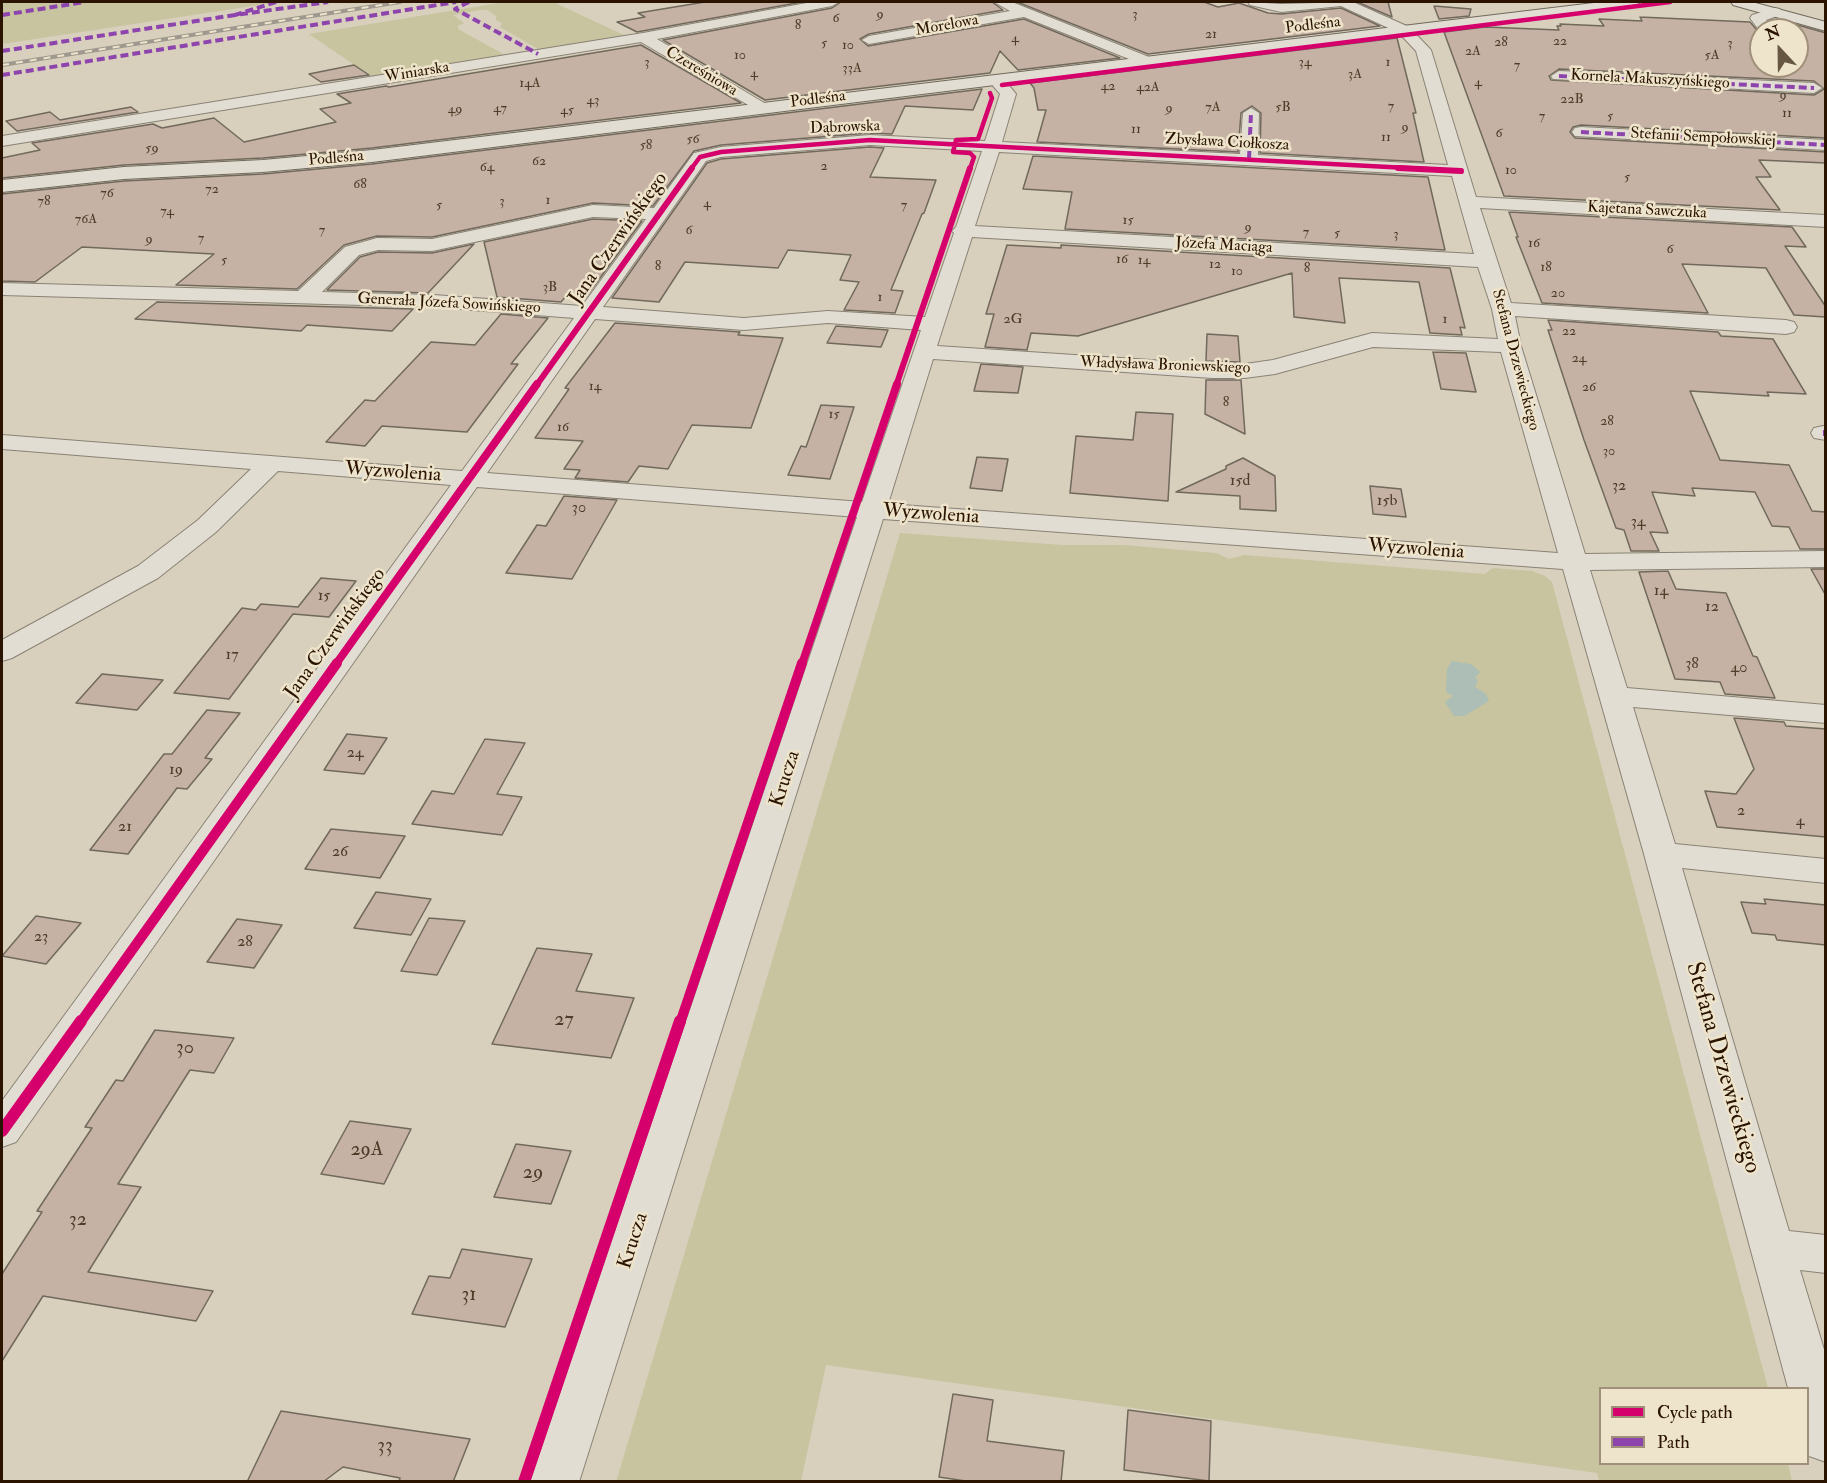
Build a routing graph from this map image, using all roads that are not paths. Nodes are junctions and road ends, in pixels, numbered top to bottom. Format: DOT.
graph roads {
  1 [pos="832,2"];
  2 [pos="1255,2"];
  3 [pos="1343,2"];
  4 [pos="1634,2"];
  5 [pos="1738,2"];
  6 [pos="1013,5"];
  7 [pos="1775,12"];
  8 [pos="1758,18"];
  9 [pos="1826,27"];
  10 [pos="1404,30"];
  11 [pos="643,37"];
  12 [pos="869,40"];
  13 [pos="1149,62"];
  14 [pos="1559,76"];
  15 [pos="1806,78"];
  16 [pos="996,80"];
  17 [pos="1814,88"];
  18 [pos="1826,102"];
  19 [pos="760,107"];
  20 [pos="1251,112"];
  21 [pos="1581,132"];
  22 [pos="2,141"];
  23 [pos="1826,145"];
  24 [pos="992,146"];
  25 [pos="700,157"];
  26 [pos="1250,159"];
  27 [pos="1461,171"];
  28 [pos="2,186"];
  29 [pos="1469,202"];
  30 [pos="660,214"];
  31 [pos="1826,221"];
  32 [pos="962,231"];
  33 [pos="1486,261"];
  34 [pos="2,289"];
  35 [pos="303,298"];
  36 [pos="1503,309"];
  37 [pos="590,312"];
  38 [pos="932,324"];
  39 [pos="1786,327"];
  40 [pos="1510,346"];
  41 [pos="924,352"];
  42 [pos="2,442"];
  43 [pos="271,464"];
  44 [pos="470,479"];
  45 [pos="874,511"];
  46 [pos="1826,559"];
  47 [pos="1572,562"];
  48 [pos="2,652"];
  49 [pos="1614,696"];
  50 [pos="1826,714"];
  51 [pos="1661,854"];
  52 [pos="1826,871"];
  53 [pos="2,1131"];
  54 [pos="1773,1248"];
  55 [pos="1826,1254"];
  56 [pos="1826,1440"];
  57 [pos="554,1482"];
  1 -- 11 [label="street, Winiarska"];
  2 -- 3 [label="street"];
  3 -- 10 [label="street"];
  4 -- 10 [label="street, Podleśna"];
  5 -- 7 [label="street"];
  6 -- 12 [label="street, Morelowa"];
  6 -- 13 [label="street"];
  7 -- 8 [label="street"];
  7 -- 9 [label="street"];
  10 -- 13 [label="street, Podleśna"];
  10 -- 27 [label="street, Stefana Drzewieckiego"];
  11 -- 19 [label="street, Czereśniowa"];
  11 -- 22 [label="street, Winiarska"];
  13 -- 16 [label="street, Podleśna"];
  14 -- 17 [label="street, Kornela Makuszyńskiego"];
  15 -- 17 [label="street"];
  16 -- 19 [label="street, Podleśna"];
  16 -- 24 [label="street, Krucza"];
  17 -- 18 [label="street"];
  19 -- 28 [label="street, Podleśna"];
  20 -- 26 [label="street"];
  21 -- 23 [label="street, Stefanii Sempołowskiej"];
  24 -- 25 [label="street, Dąbrowska"];
  24 -- 26 [label="street, Zbysława Ciołkosza"];
  24 -- 32 [label="street, Krucza"];
  25 -- 30 [label="street, Jana Czerwińskiego"];
  26 -- 27 [label="street, Zbysława Ciołkosza"];
  27 -- 29 [label="street, Stefana Drzewieckiego"];
  29 -- 31 [label="street, Kajetana Sawczuka"];
  29 -- 33 [label="street, Stefana Drzewieckiego"];
  30 -- 35 [label="street"];
  30 -- 37 [label="street, Jana Czerwińskiego"];
  32 -- 33 [label="street, Józefa Maciąga"];
  32 -- 38 [label="street, Krucza"];
  33 -- 36 [label="street, Stefana Drzewieckiego"];
  34 -- 35 [label="street, Generała Józefa Sowińskiego"];
  35 -- 37 [label="street, Generała Józefa Sowińskiego"];
  36 -- 39 [label="street"];
  36 -- 40 [label="street, Stefana Drzewieckiego"];
  37 -- 38 [label="street, Generała Józefa Sowińskiego"];
  37 -- 44 [label="street, Jana Czerwińskiego"];
  38 -- 41 [label="street, Krucza"];
  40 -- 41 [label="street, Władysława Broniewskiego"];
  40 -- 47 [label="street, Stefana Drzewieckiego"];
  41 -- 45 [label="street, Krucza"];
  42 -- 43 [label="street, Wyzwolenia"];
  43 -- 44 [label="street, Wyzwolenia"];
  43 -- 48 [label="street"];
  44 -- 45 [label="street, Wyzwolenia"];
  44 -- 53 [label="street, Jana Czerwińskiego"];
  45 -- 47 [label="street, Wyzwolenia"];
  45 -- 57 [label="street, Krucza"];
  46 -- 47 [label="street, Wyzwolenia"];
  47 -- 49 [label="street, Stefana Drzewieckiego"];
  49 -- 50 [label="street"];
  49 -- 51 [label="street, Stefana Drzewieckiego"];
  51 -- 52 [label="street"];
  51 -- 54 [label="street, Stefana Drzewieckiego"];
  54 -- 55 [label="street"];
  54 -- 56 [label="street, Stefana Drzewieckiego"];
}
